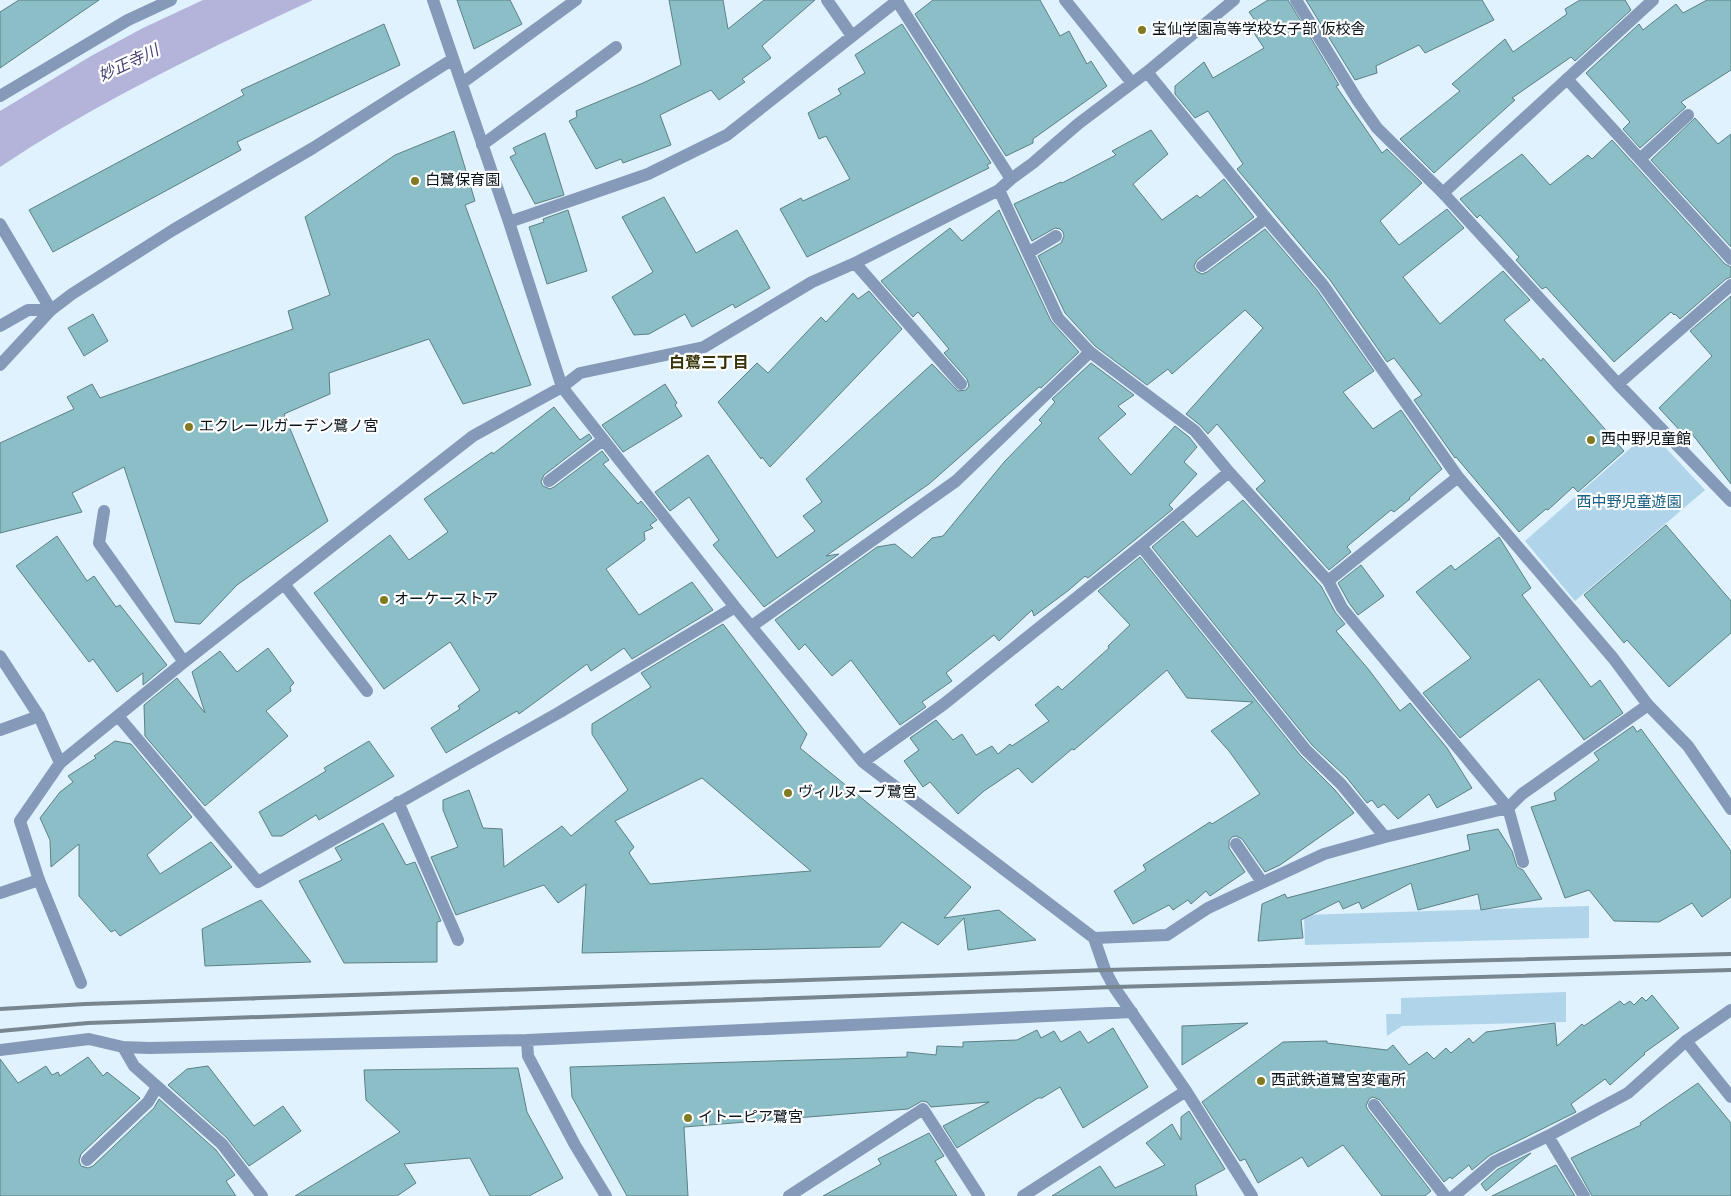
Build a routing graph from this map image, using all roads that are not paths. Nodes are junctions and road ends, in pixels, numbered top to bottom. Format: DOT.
graph roads {
  1 [pos="171,0"];
  2 [pos="433,0"];
  3 [pos="576,0"];
  4 [pos="827,0"];
  5 [pos="1065,0"];
  6 [pos="1234,0"];
  7 [pos="1296,0"];
  8 [pos="1653,0"];
  9 [pos="897,1"];
  10 [pos="852,36"];
  11 [pos="616,47"];
  12 [pos="453,60"];
  13 [pos="1147,72"];
  14 [pos="1567,79"];
  15 [pos="462,83"];
  16 [pos="1132,83"];
  17 [pos="0,96"];
  18 [pos="1688,115"];
  19 [pos="482,145"];
  20 [pos="1640,159"];
  21 [pos="1011,179"];
  22 [pos="999,190"];
  23 [pos="1444,193"];
  24 [pos="1266,218"];
  25 [pos="509,222"];
  26 [pos="0,224"];
  27 [pos="1056,236"];
  28 [pos="1028,253"];
  29 [pos="1731,259"];
  30 [pos="856,264"];
  31 [pos="1202,266"];
  32 [pos="1731,285"];
  33 [pos="51,310"];
  34 [pos="0,326"];
  35 [pos="1090,352"];
  36 [pos="0,365"];
  37 [pos="961,384"];
  38 [pos="1618,384"];
  39 [pos="562,387"];
  40 [pos="603,440"];
  41 [pos="1229,472"];
  42 [pos="1458,477"];
  43 [pos="549,481"];
  44 [pos="1731,501"];
  45 [pos="104,511"];
  46 [pos="1141,546"];
  47 [pos="1328,582"];
  48 [pos="284,584"];
  49 [pos="736,607"];
  50 [pos="752,626"];
  51 [pos="0,656"];
  52 [pos="184,662"];
  53 [pos="367,691"];
  54 [pos="1648,705"];
  55 [pos="39,716"];
  56 [pos="118,716"];
  57 [pos="0,730"];
  58 [pos="863,762"];
  59 [pos="60,764"];
  60 [pos="398,802"];
  61 [pos="1508,808"];
  62 [pos="1731,809"];
  63 [pos="1386,837"];
  64 [pos="1236,844"];
  65 [pos="1523,862"];
  66 [pos="39,880"];
  67 [pos="1262,882"];
  68 [pos="0,893"];
  69 [pos="1094,938"];
  70 [pos="458,940"];
  71 [pos="81,983"];
  72 [pos="1731,1010"];
  73 [pos="1132,1012"];
  74 [pos="527,1040"];
  75 [pos="1686,1041"];
  76 [pos="123,1047"];
  77 [pos="0,1050"];
  78 [pos="157,1087"];
  79 [pos="1186,1091"];
  80 [pos="1731,1097"];
  81 [pos="1374,1105"];
  82 [pos="1548,1136"];
  83 [pos="87,1160"];
  84 [pos="262,1196"];
  85 [pos="606,1196"];
  86 [pos="789,1196"];
  87 [pos="979,1196"];
  88 [pos="1023,1196"];
  89 [pos="1252,1196"];
  90 [pos="1444,1196"];
  91 [pos="1454,1196"];
  92 [pos="1584,1196"];
  1 -- 17 [label="street"];
  2 -- 12 [label="street"];
  3 -- 15 [label="street"];
  4 -- 10 [label="street"];
  5 -- 16 [label="street"];
  6 -- 13 [label="street"];
  7 -- 23 [label="street"];
  8 -- 14 [label="street"];
  9 -- 10 [label="street"];
  9 -- 21 [label="street"];
  10 -- 25 [label="street"];
  11 -- 19 [label="street"];
  12 -- 15 [label="street"];
  12 -- 33 [label="street"];
  13 -- 16 [label="street"];
  13 -- 24 [label="street"];
  14 -- 20 [label="street"];
  14 -- 23 [label="street"];
  15 -- 19 [label="street"];
  16 -- 21 [label="street"];
  18 -- 20 [label="street"];
  19 -- 25 [label="street"];
  20 -- 29 [label="street"];
  21 -- 22 [label="street"];
  22 -- 28 [label="street"];
  22 -- 30 [label="street"];
  23 -- 38 [label="street"];
  24 -- 31 [label="street"];
  24 -- 42 [label="street"];
  25 -- 39 [label="street"];
  26 -- 33 [label="street"];
  27 -- 28 [label="street"];
  28 -- 35 [label="street"];
  30 -- 37 [label="street"];
  30 -- 39 [label="street"];
  32 -- 38 [label="street"];
  33 -- 34 [label="street"];
  33 -- 36 [label="street"];
  35 -- 41 [label="street"];
  35 -- 50 [label="street"];
  38 -- 44 [label="street"];
  39 -- 40 [label="street"];
  39 -- 48 [label="street"];
  40 -- 43 [label="street"];
  40 -- 49 [label="street"];
  41 -- 46 [label="street"];
  41 -- 47 [label="street"];
  42 -- 47 [label="street"];
  42 -- 54 [label="street"];
  45 -- 52 [label="street"];
  46 -- 58 [label="street"];
  46 -- 63 [label="street"];
  47 -- 61 [label="street"];
  48 -- 52 [label="street"];
  48 -- 53 [label="street"];
  49 -- 50 [label="street"];
  49 -- 60 [label="street"];
  50 -- 58 [label="street"];
  51 -- 55 [label="street"];
  52 -- 56 [label="street"];
  54 -- 61 [label="street"];
  54 -- 62 [label="street"];
  55 -- 57 [label="street"];
  55 -- 59 [label="street"];
  56 -- 59 [label="street"];
  56 -- 60 [label="street"];
  58 -- 69 [label="street"];
  59 -- 66 [label="street"];
  60 -- 70 [label="street"];
  61 -- 63 [label="street"];
  61 -- 65 [label="street"];
  63 -- 67 [label="street"];
  64 -- 67 [label="street"];
  66 -- 68 [label="street"];
  66 -- 71 [label="street"];
  67 -- 69 [label="street"];
  69 -- 73 [label="street"];
  72 -- 75 [label="street"];
  73 -- 74 [label="street"];
  73 -- 79 [label="street"];
  74 -- 76 [label="street"];
  74 -- 85 [label="street"];
  75 -- 80 [label="street"];
  75 -- 82 [label="street"];
  76 -- 77 [label="street"];
  76 -- 78 [label="street"];
  78 -- 83 [label="street"];
  78 -- 84 [label="street"];
  79 -- 88 [label="street"];
  79 -- 89 [label="street"];
  81 -- 90 [label="street"];
  82 -- 91 [label="street"];
  82 -- 92 [label="street"];
  86 -- 87 [label="street"];
}
